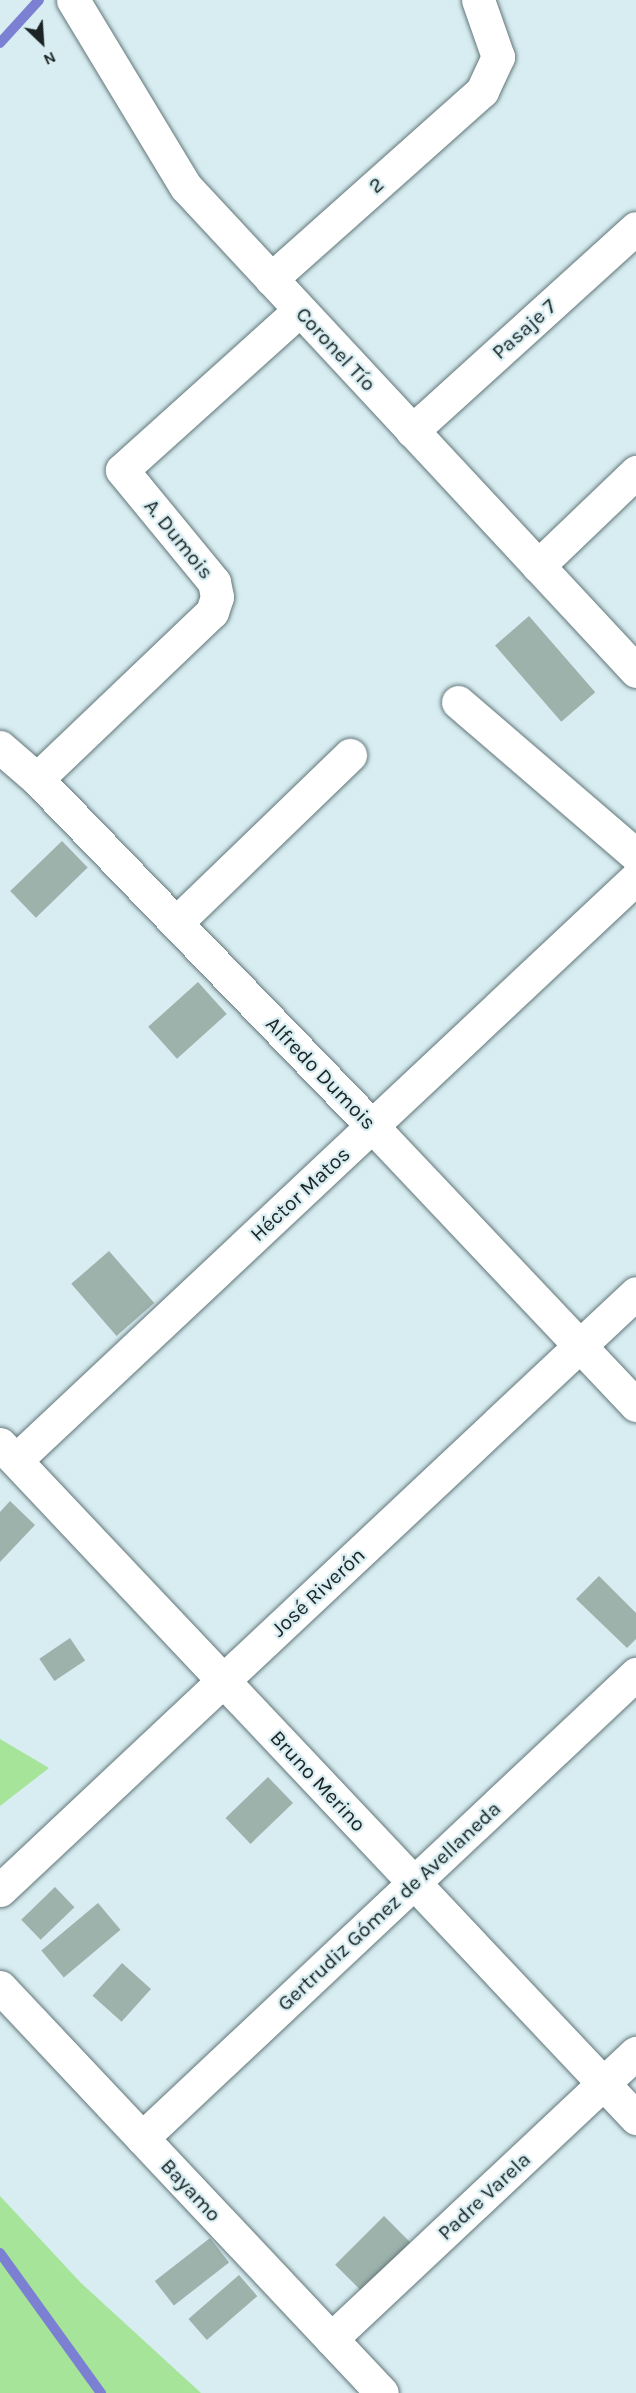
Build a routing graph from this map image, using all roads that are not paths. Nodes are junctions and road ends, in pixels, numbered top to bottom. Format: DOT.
graph roads {
  1 [pos="73,0"];
  2 [pos="478,0"];
  3 [pos="636,228"];
  4 [pos="271,279"];
  5 [pos="300,310"];
  6 [pos="412,430"];
  7 [pos="636,472"];
  8 [pos="538,566"];
  9 [pos="636,671"];
  10 [pos="458,702"];
  11 [pos="0,747"];
  12 [pos="350,755"];
  13 [pos="37,779"];
  14 [pos="636,855"];
  15 [pos="636,878"];
  16 [pos="176,923"];
  17 [pos="372,1125"];
  18 [pos="636,1293"];
  19 [pos="580,1346"];
  20 [pos="636,1406"];
  21 [pos="8,1452"];
  22 [pos="636,1674"];
  23 [pos="224,1680"];
  24 [pos="414,1882"];
  25 [pos="0,1890"];
  26 [pos="0,1987"];
  27 [pos="636,2053"];
  28 [pos="603,2084"];
  29 [pos="636,2118"];
  30 [pos="142,2138"];
  31 [pos="331,2339"];
  32 [pos="382,2393"];
  1 -- 4 [label="street, Coronel Tío"];
  2 -- 4 [label="street, 2"];
  3 -- 6 [label="street, Pasaje 7"];
  4 -- 5 [label="street, Coronel Tío"];
  5 -- 6 [label="street, Coronel Tío"];
  5 -- 13 [label="street, A. Dumois"];
  6 -- 8 [label="street, Coronel Tío"];
  7 -- 8 [label="street"];
  8 -- 9 [label="street, Coronel Tío"];
  10 -- 14 [label="street"];
  11 -- 13 [label="street, Alfredo Dumois"];
  12 -- 16 [label="street"];
  13 -- 16 [label="street, Alfredo Dumois"];
  15 -- 17 [label="street, Héctor Matos"];
  16 -- 17 [label="street, Alfredo Dumois"];
  17 -- 19 [label="street, Alfredo Dumois"];
  17 -- 21 [label="street, Héctor Matos"];
  18 -- 19 [label="street, José Riverón"];
  19 -- 20 [label="street, Alfredo Dumois"];
  19 -- 23 [label="street, José Riverón"];
  21 -- 23 [label="street, Bruno Merino"];
  22 -- 24 [label="street, Gertrudiz Gómez de Avellaneda"];
  23 -- 24 [label="street, Bruno Merino"];
  23 -- 25 [label="street, José Riverón"];
  24 -- 28 [label="street, Bruno Merino"];
  24 -- 30 [label="street, Gertrudiz Gómez de Avellaneda"];
  26 -- 30 [label="street, Bayamo"];
  27 -- 28 [label="street, Padre Varela"];
  28 -- 29 [label="street, Bruno Merino"];
  28 -- 31 [label="street, Padre Varela"];
  30 -- 31 [label="street, Bayamo"];
  31 -- 32 [label="street, Bayamo"];
}
